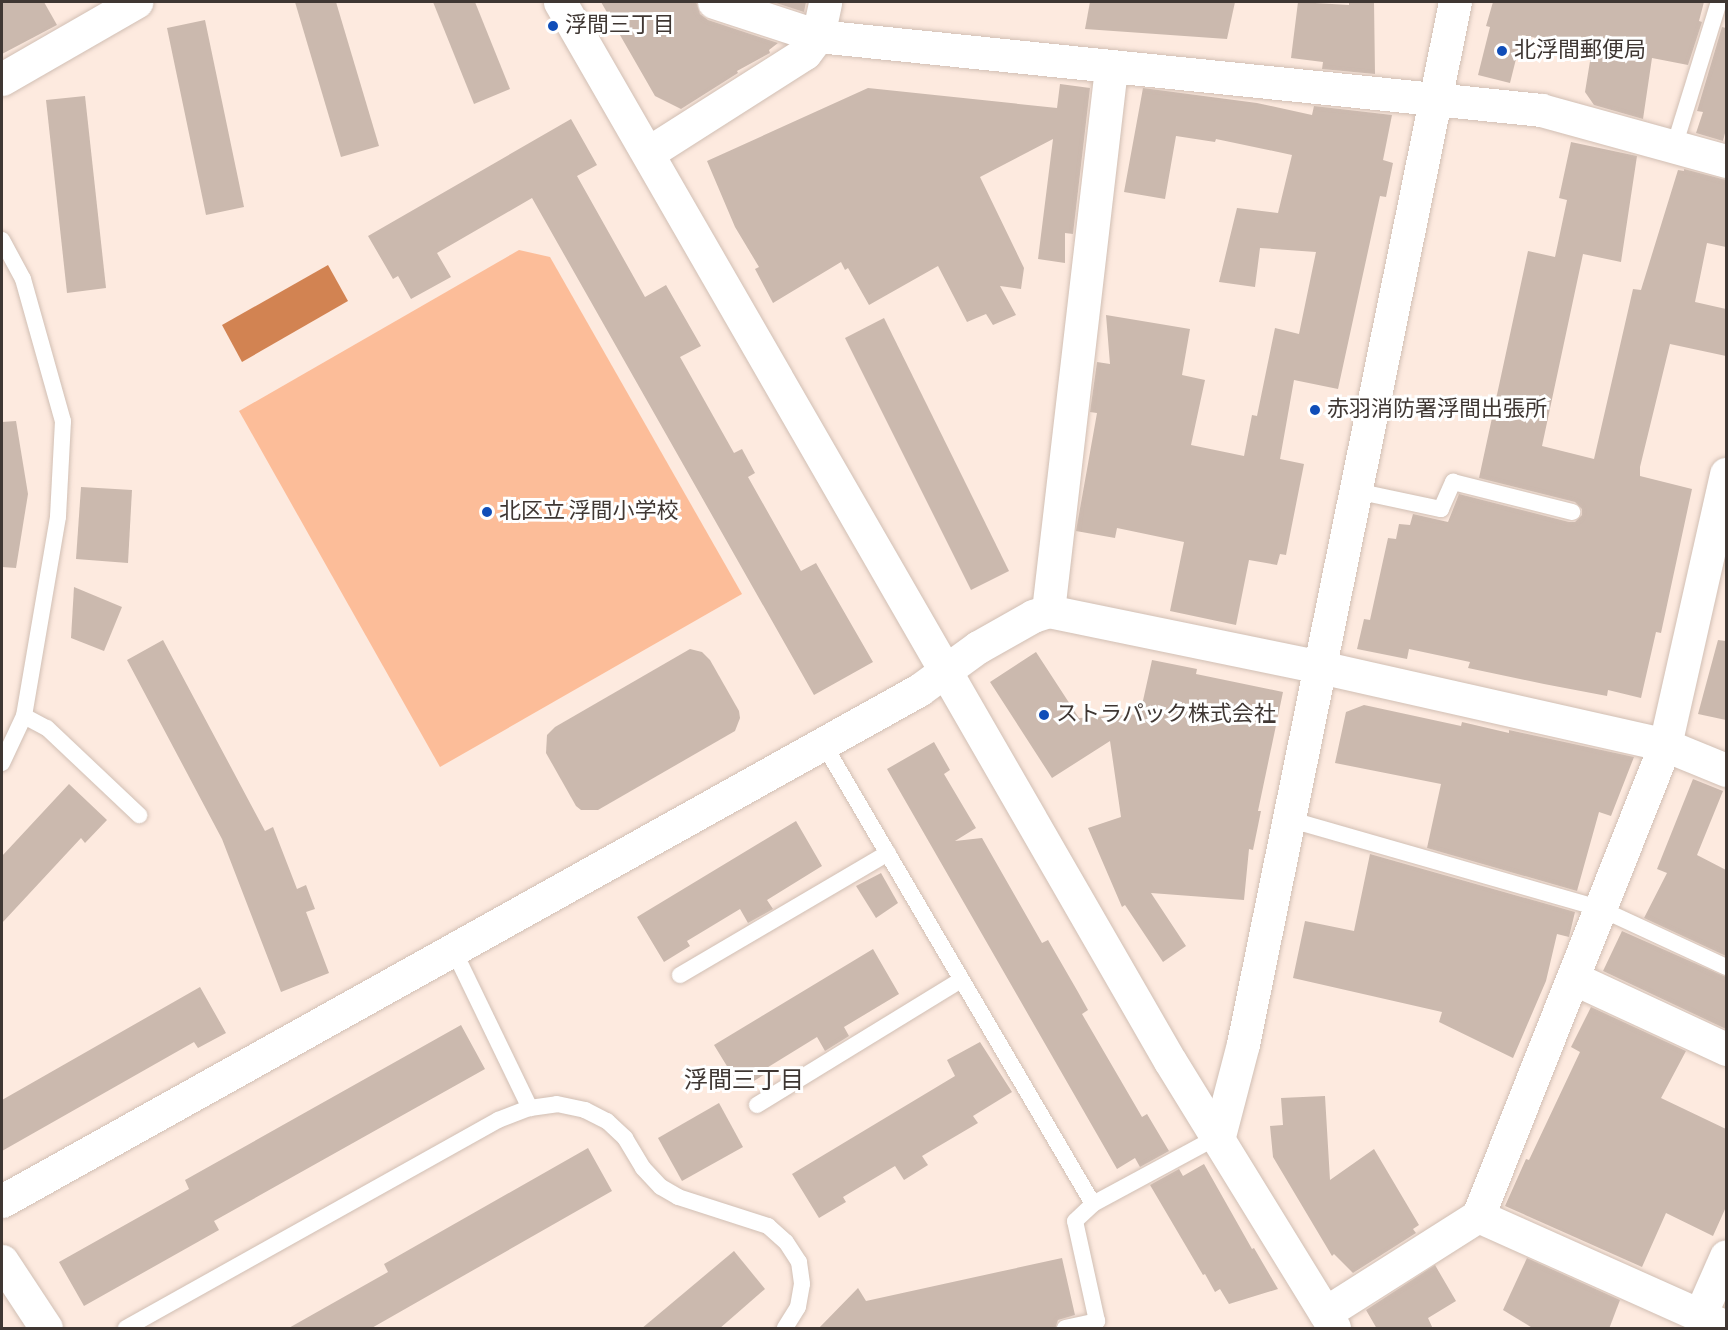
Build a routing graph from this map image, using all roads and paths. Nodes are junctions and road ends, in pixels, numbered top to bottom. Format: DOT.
graph roads {
  1 [pos="136,2"];
  2 [pos="560,2"];
  3 [pos="714,2"];
  4 [pos="825,2"];
  5 [pos="1455,2"];
  6 [pos="1719,2"];
  7 [pos="818,36"];
  8 [pos="1111,68"];
  9 [pos="2,79"];
  10 [pos="1434,98"];
  11 [pos="1674,147"];
  12 [pos="648,153"];
  13 [pos="1726,161"];
  14 [pos="2,240"];
  15 [pos="1726,474"];
  16 [pos="1356,491"];
  17 [pos="1572,512"];
  18 [pos="1048,611"];
  19 [pos="1320,667"];
  20 [pos="945,670"];
  21 [pos="24,716"];
  22 [pos="823,743"];
  23 [pos="1665,745"];
  24 [pos="2,763"];
  25 [pos="1726,770"];
  26 [pos="139,815"];
  27 [pos="1288,819"];
  28 [pos="888,854"];
  29 [pos="1601,909"];
  30 [pos="453,949"];
  31 [pos="1726,967"];
  32 [pos="680,975"];
  33 [pos="1573,978"];
  34 [pos="962,980"];
  35 [pos="1726,1049"];
  36 [pos="757,1105"];
  37 [pos="530,1108"];
  38 [pos="1219,1136"];
  39 [pos="2,1201"];
  40 [pos="1093,1204"];
  41 [pos="1478,1216"];
  42 [pos="1726,1256"];
  43 [pos="2,1261"];
  44 [pos="1329,1321"];
  45 [pos="1713,1321"];
  46 [pos="46,1329"];
  47 [pos="126,1329"];
  48 [pos="785,1329"];
  49 [pos="1065,1329"];
  1 -- 9 [label="street"];
  2 -- 12 [label="street"];
  3 -- 7 [label="street"];
  4 -- 7 [label="street"];
  5 -- 10 [label="street"];
  6 -- 11 [label="lane"];
  7 -- 8 [label="street"];
  7 -- 12 [label="street"];
  8 -- 10 [label="street"];
  8 -- 18 [label="street"];
  10 -- 11 [label="street"];
  10 -- 16 [label="street"];
  11 -- 13 [label="street"];
  12 -- 20 [label="street"];
  14 -- 21 [label="lane"];
  15 -- 23 [label="street"];
  16 -- 17 [label="lane"];
  16 -- 19 [label="street"];
  18 -- 19 [label="street"];
  18 -- 20 [label="street"];
  19 -- 23 [label="street"];
  19 -- 27 [label="street"];
  20 -- 22 [label="street"];
  20 -- 38 [label="street"];
  21 -- 24 [label="lane"];
  21 -- 26 [label="lane"];
  22 -- 28 [label="lane"];
  22 -- 30 [label="street"];
  23 -- 25 [label="street"];
  23 -- 29 [label="street"];
  27 -- 29 [label="lane"];
  27 -- 38 [label="street"];
  28 -- 32 [label="lane"];
  28 -- 34 [label="lane"];
  29 -- 31 [label="lane"];
  29 -- 33 [label="street"];
  30 -- 37 [label="lane"];
  30 -- 39 [label="street"];
  33 -- 35 [label="street"];
  33 -- 41 [label="street"];
  34 -- 36 [label="lane"];
  34 -- 40 [label="lane"];
  37 -- 47 [label="lane"];
  37 -- 48 [label="lane"];
  38 -- 40 [label="lane"];
  38 -- 44 [label="street"];
  40 -- 49 [label="lane"];
  41 -- 44 [label="street"];
  41 -- 45 [label="street"];
  42 -- 45 [label="street"];
  43 -- 46 [label="street"];
}
